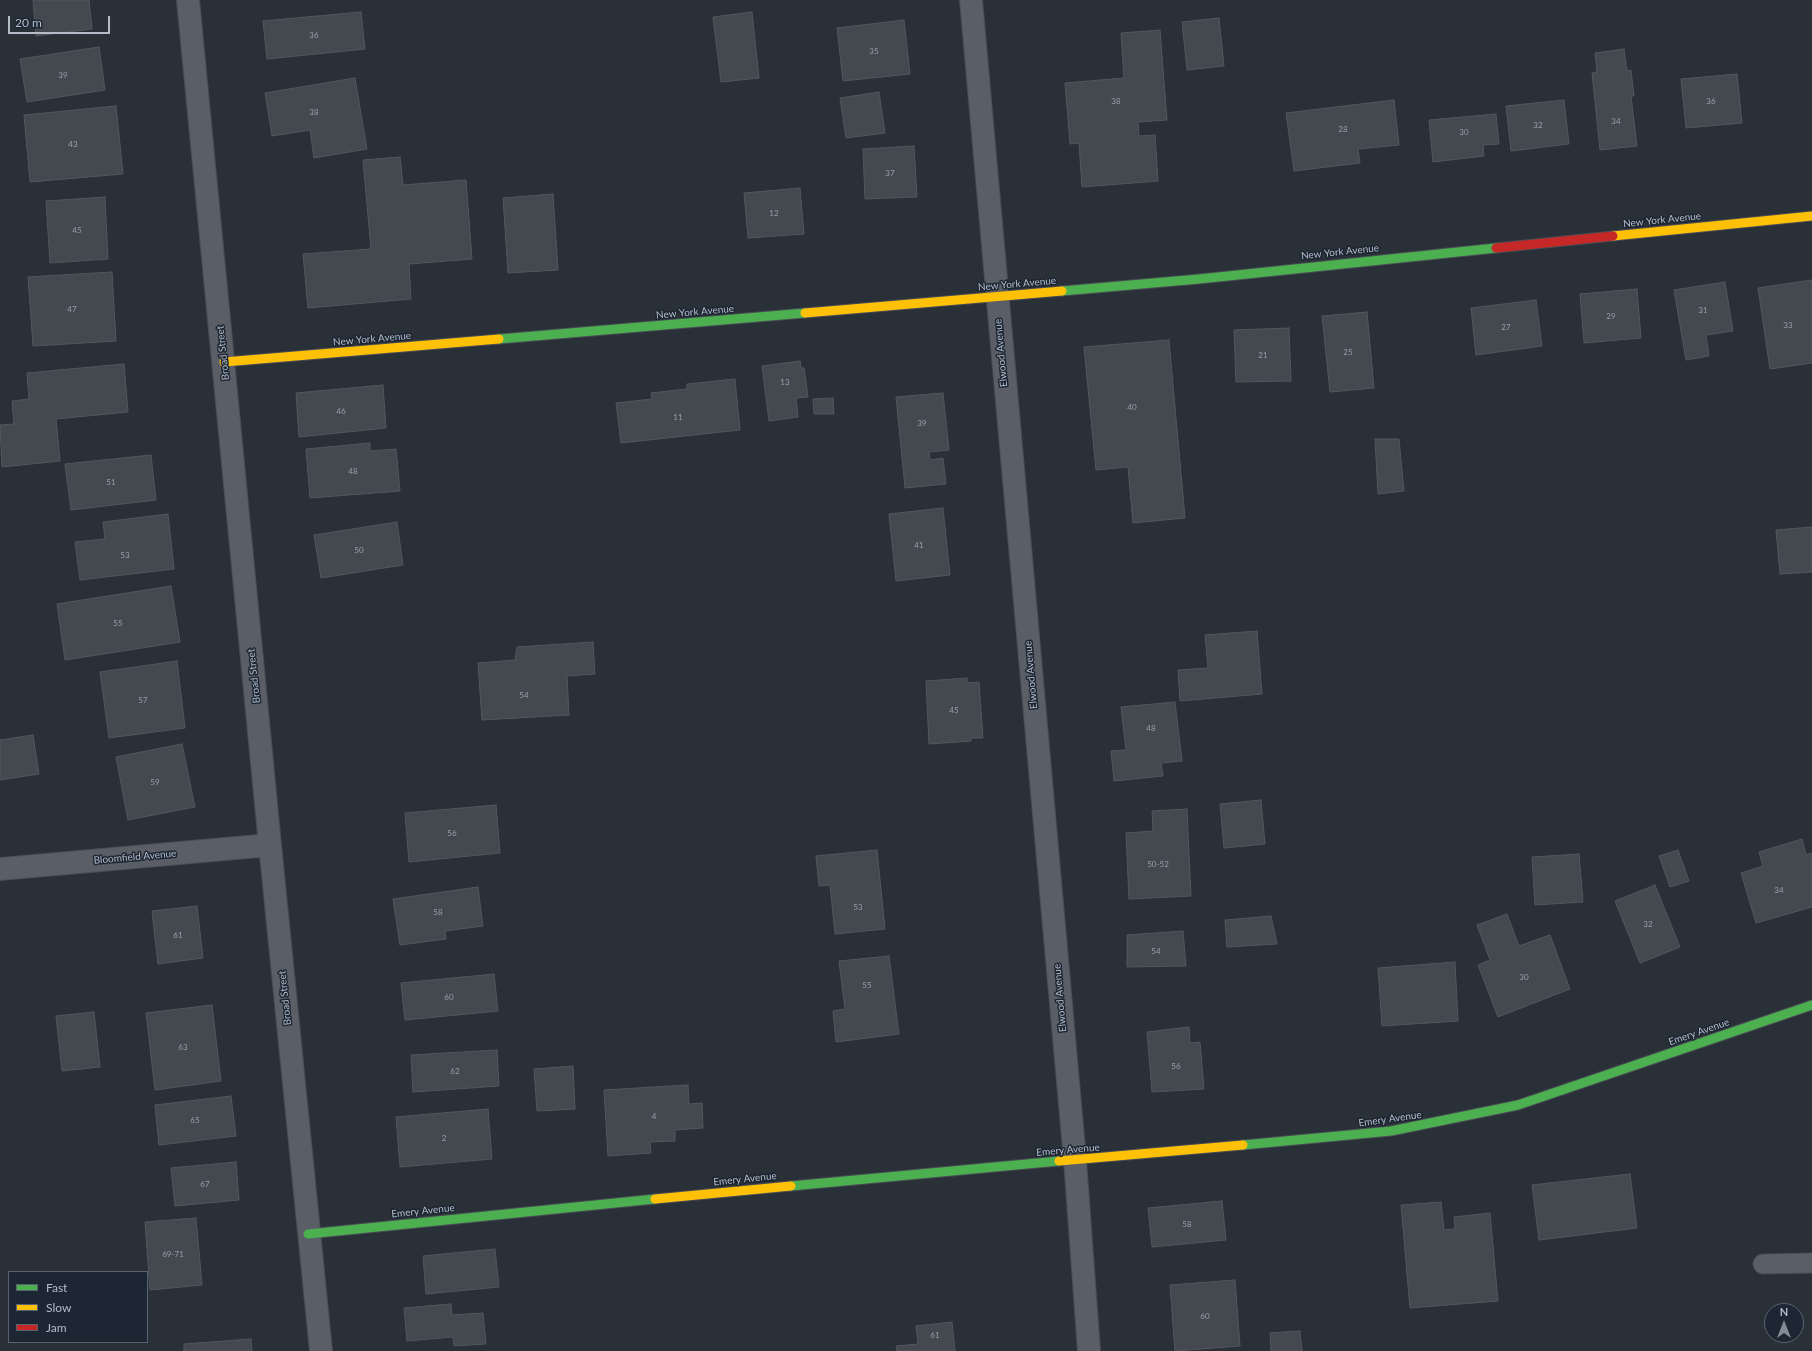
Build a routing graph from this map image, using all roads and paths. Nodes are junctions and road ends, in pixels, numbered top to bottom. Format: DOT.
graph roads {
  1 [pos="188,0"];
  2 [pos="971,0"];
  3 [pos="1812,216"];
  4 [pos="996,297"];
  5 [pos="224,362"];
  6 [pos="270,845"];
  7 [pos="0,869"];
  8 [pos="1812,1005"];
  9 [pos="1075,1160"];
  10 [pos="308,1234"];
  11 [pos="1812,1263"];
  12 [pos="1763,1264"];
  13 [pos="321,1351"];
  14 [pos="1089,1351"];
  1 -- 5 [label="street, Broad Street"];
  2 -- 4 [label="street, Elwood Avenue"];
  3 -- 4 [label="street, New York Avenue"];
  4 -- 5 [label="street, New York Avenue"];
  4 -- 9 [label="street, Elwood Avenue"];
  5 -- 6 [label="street, Broad Street"];
  6 -- 7 [label="street, Bloomfield Avenue"];
  6 -- 10 [label="street, Broad Street"];
  8 -- 9 [label="street, Emery Avenue"];
  9 -- 10 [label="street, Emery Avenue"];
  9 -- 14 [label="street, Elwood Avenue"];
  10 -- 13 [label="street, Broad Street"];
  11 -- 12 [label="lane"];
}
